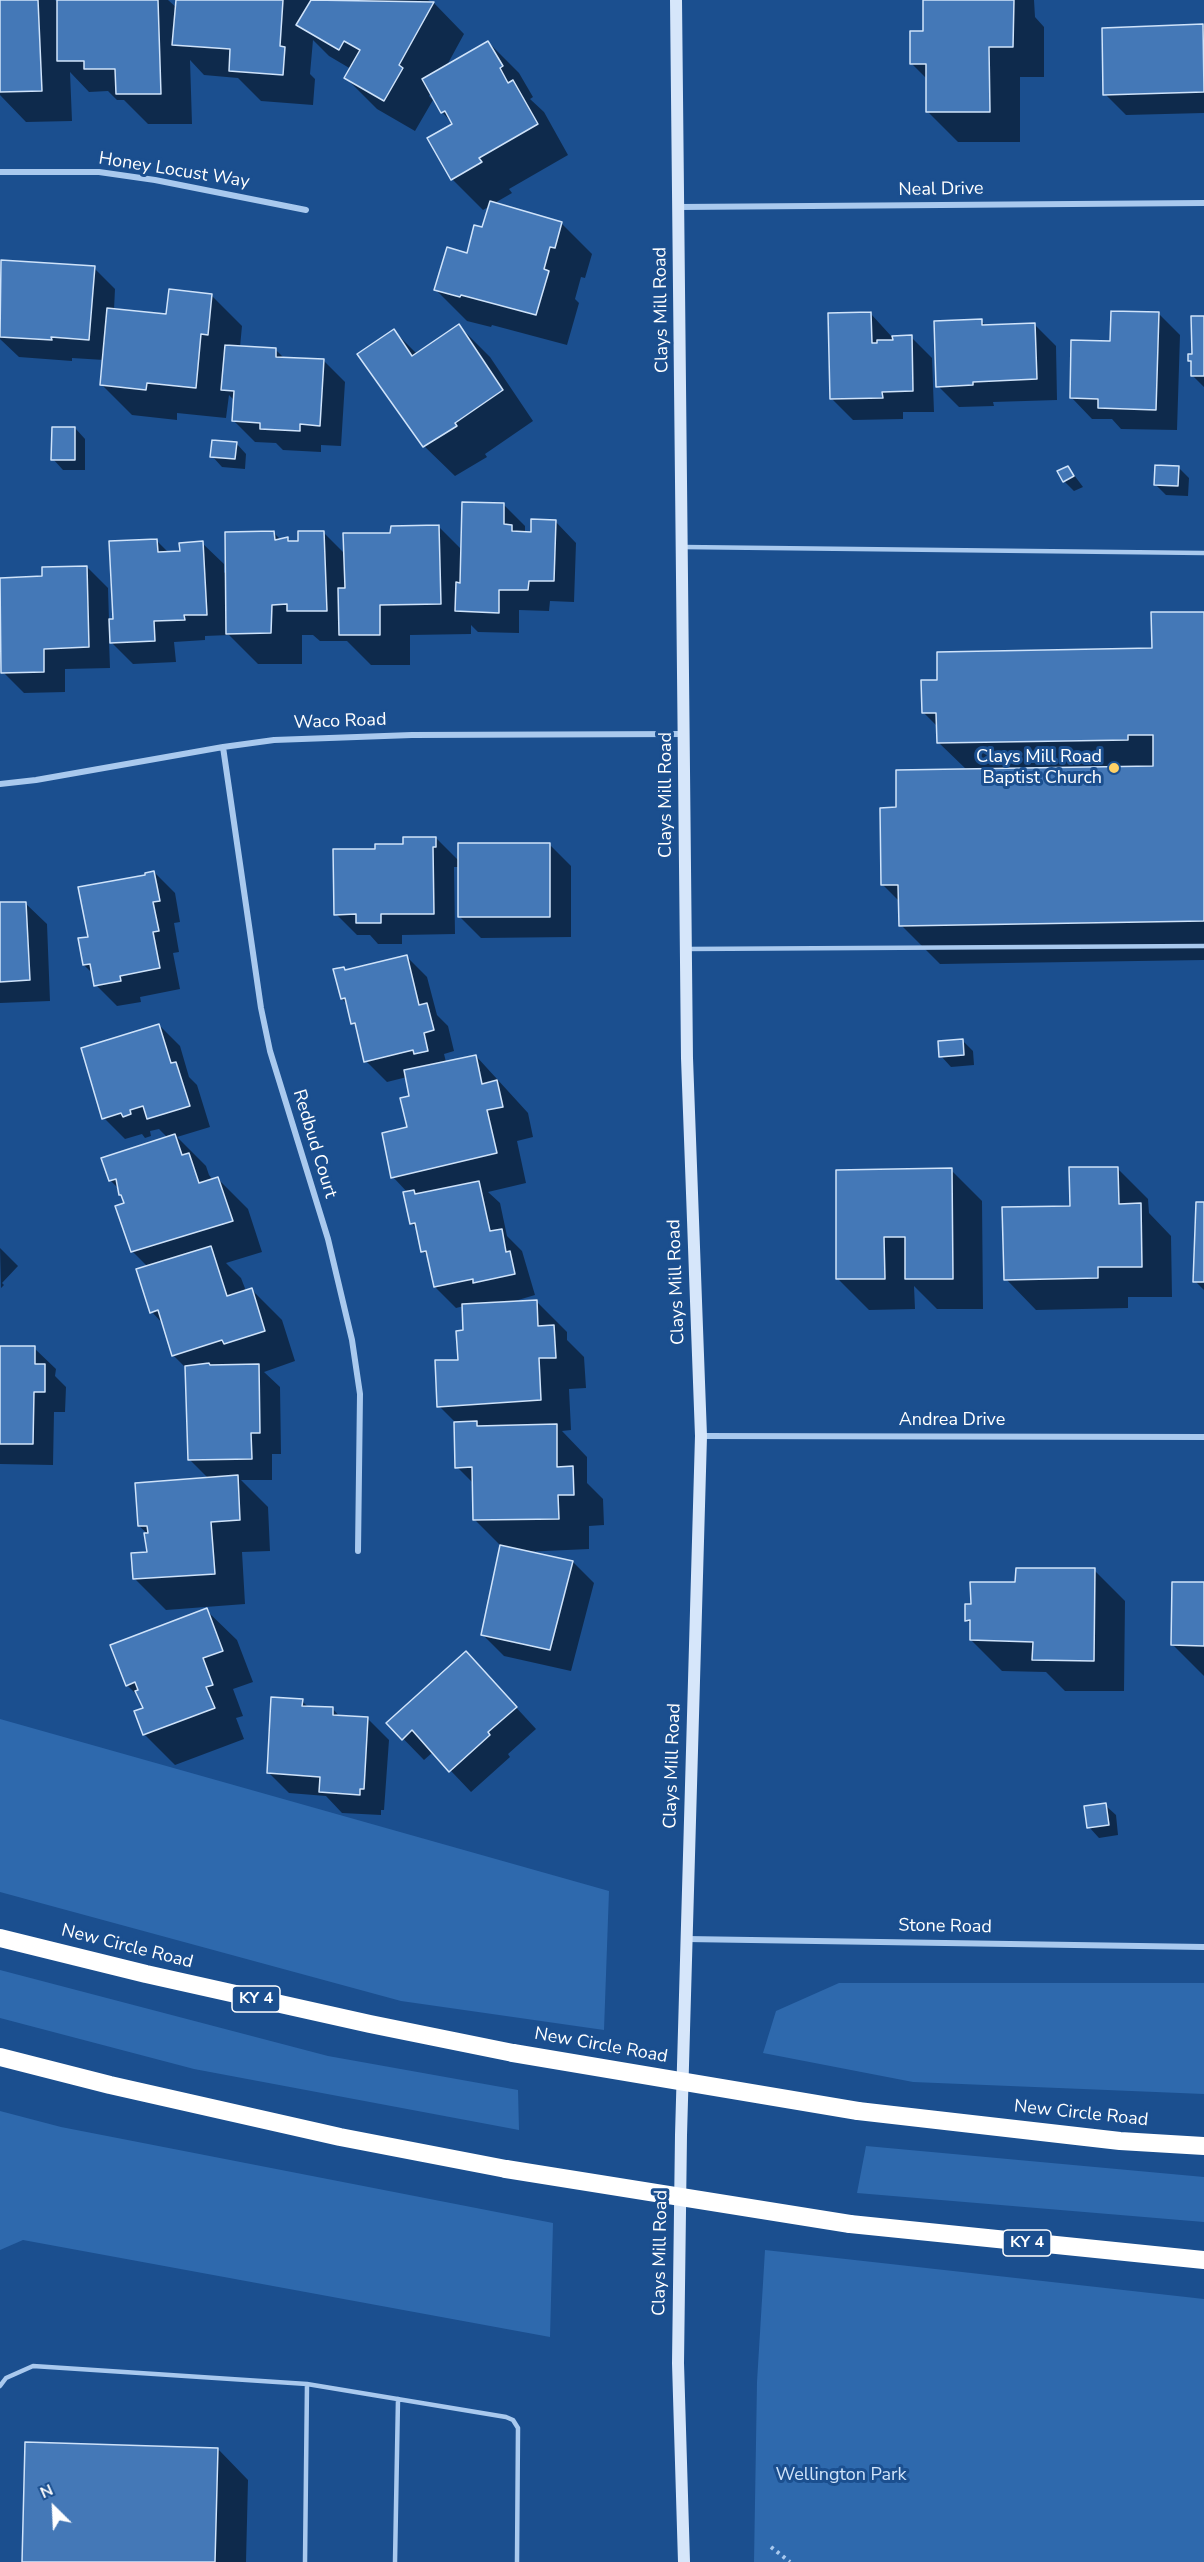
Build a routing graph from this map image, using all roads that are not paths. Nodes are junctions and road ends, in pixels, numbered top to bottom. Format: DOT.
graph roads {
  1 [pos="676,0"];
  2 [pos="0,172"];
  3 [pos="1204,203"];
  4 [pos="679,207"];
  5 [pos="306,210"];
  6 [pos="682,547"];
  7 [pos="1204,553"];
  8 [pos="684,734"];
  9 [pos="223,747"];
  10 [pos="0,784"];
  11 [pos="1204,946"];
  12 [pos="686,949"];
  13 [pos="701,1436"];
  14 [pos="1204,1437"];
  15 [pos="358,1551"];
  16 [pos="0,1938"];
  17 [pos="685,1939"];
  18 [pos="1204,1947"];
  19 [pos="0,2057"];
  20 [pos="1204,2146"];
  21 [pos="1204,2260"];
  22 [pos="307,2384"];
  23 [pos="0,2386"];
  24 [pos="398,2399"];
  25 [pos="305,2562"];
  26 [pos="395,2562"];
  27 [pos="518,2562"];
  28 [pos="684,2562"];
  1 -- 4 [label="main road, Clays Mill Road"];
  2 -- 5 [label="street, Honey Locust Way"];
  3 -- 4 [label="street, Neal Drive"];
  4 -- 6 [label="main road, Clays Mill Road"];
  6 -- 7 [label="lane"];
  6 -- 8 [label="main road, Clays Mill Road"];
  8 -- 9 [label="street, Waco Road"];
  8 -- 12 [label="main road, Clays Mill Road"];
  9 -- 10 [label="street, Waco Road"];
  9 -- 15 [label="street, Redbud Court"];
  11 -- 12 [label="lane"];
  12 -- 13 [label="main road, Clays Mill Road"];
  13 -- 14 [label="street, Andrea Drive"];
  13 -- 17 [label="main road, Clays Mill Road"];
  16 -- 20 [label="highway, New Circle Road / KY 4, bridge"];
  17 -- 18 [label="street, Stone Road"];
  17 -- 28 [label="main road, Clays Mill Road"];
  19 -- 21 [label="highway, KY 4, bridge"];
  22 -- 23 [label="lane"];
  22 -- 24 [label="lane"];
  22 -- 25 [label="lane"];
  24 -- 26 [label="lane"];
  24 -- 27 [label="lane"];
}
